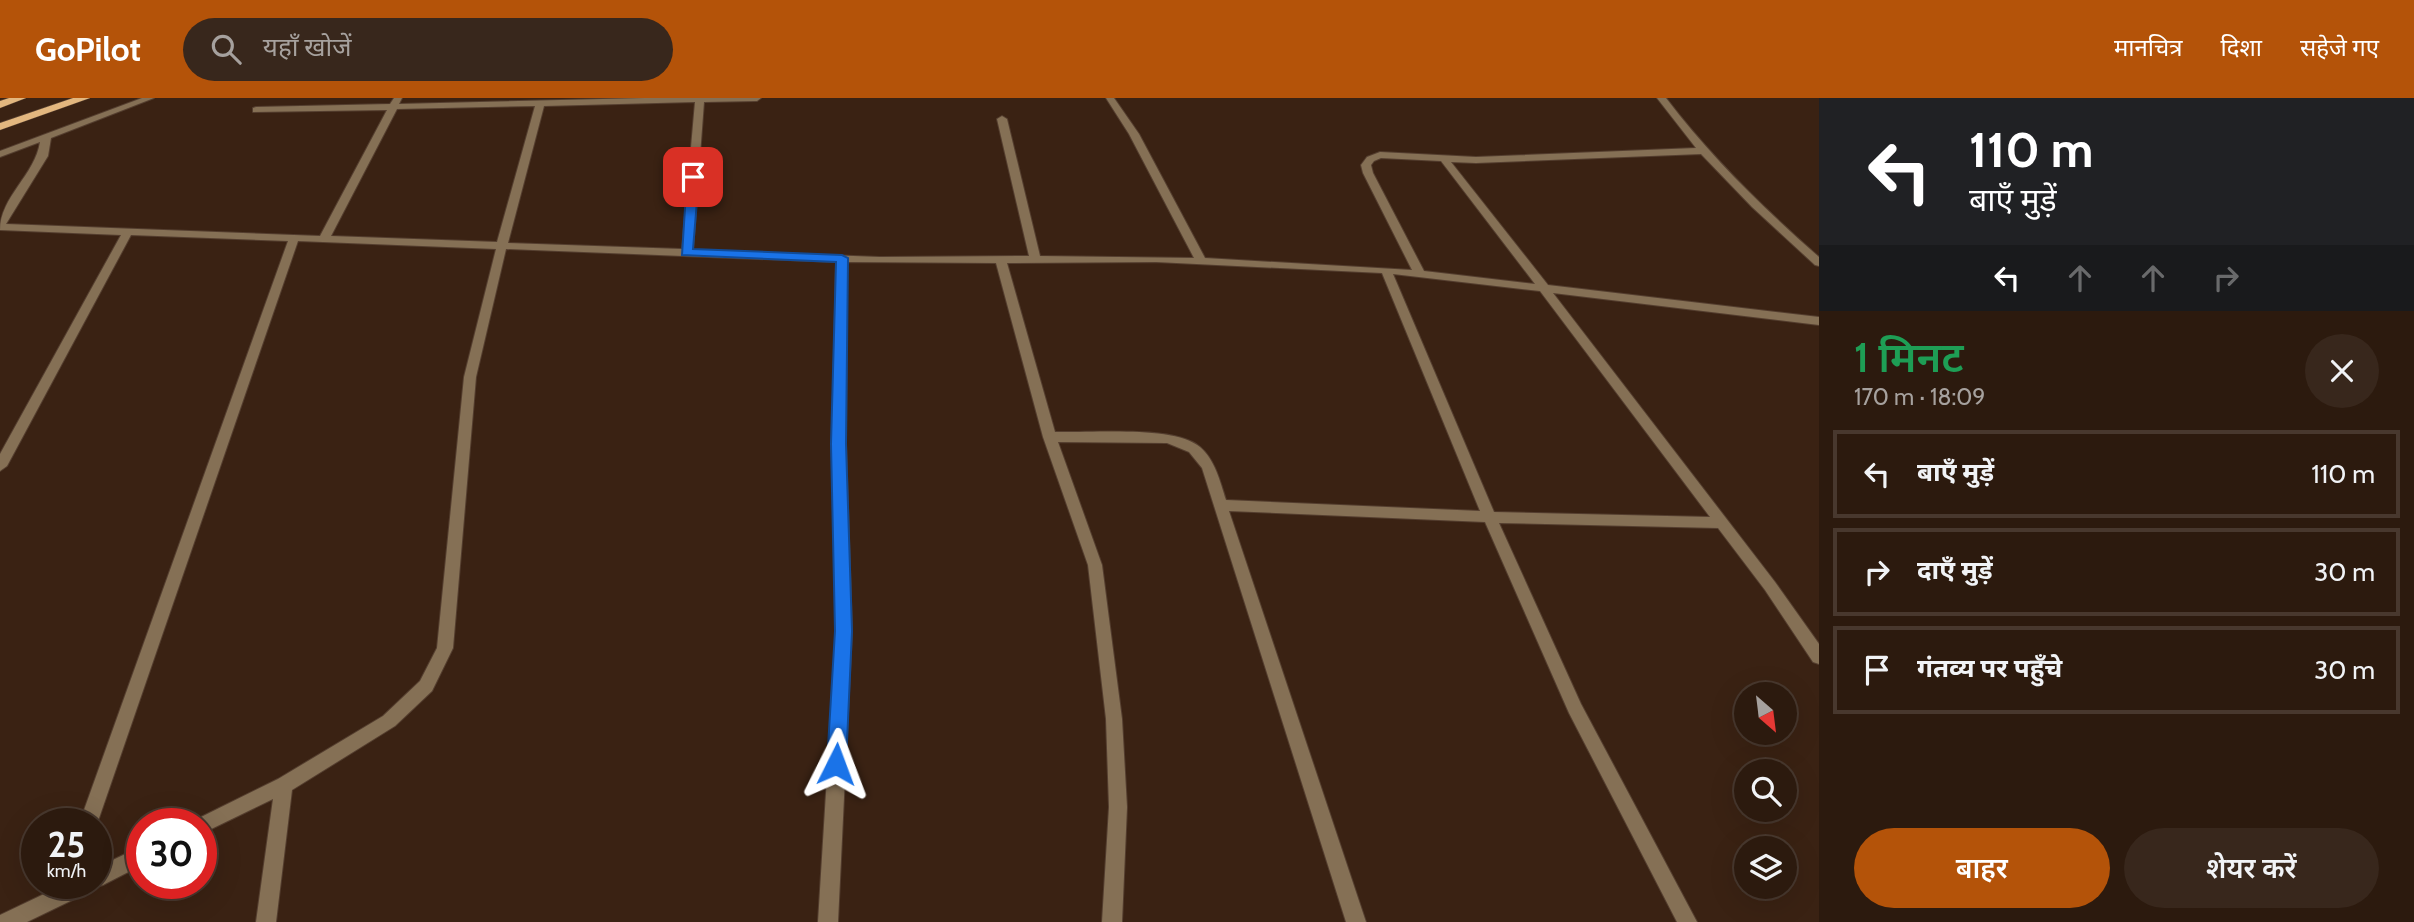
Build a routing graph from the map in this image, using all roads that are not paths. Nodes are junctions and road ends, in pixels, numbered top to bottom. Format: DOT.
graph roads {
  1 [pos="20,98"];
  2 [pos="84,98"];
  3 [pos="150,98"];
  4 [pos="398,98"];
  5 [pos="757,98"];
  6 [pos="1110,98"];
  7 [pos="1661,98"];
  8 [pos="700,99"];
  9 [pos="540,104"];
  10 [pos="0,105"];
  11 [pos="392,108"];
  12 [pos="256,110"];
  13 [pos="1002,119"];
  14 [pos="0,127"];
  15 [pos="46,137"];
  16 [pos="1703,151"];
  17 [pos="0,154"];
  18 [pos="1444,159"];
  19 [pos="0,226"];
  20 [pos="128,232"];
  21 [pos="294,237"];
  22 [pos="324,239"];
  23 [pos="502,246"];
  24 [pos="687,253"];
  25 [pos="842,258"];
  26 [pos="1000,259"];
  27 [pos="1035,259"];
  28 [pos="1201,261"];
  29 [pos="1819,263"];
  30 [pos="1386,270"];
  31 [pos="1420,274"];
  32 [pos="1544,288"];
  33 [pos="1819,321"];
  34 [pos="1050,437"];
  35 [pos="0,466"];
  36 [pos="1222,505"];
  37 [pos="1490,517"];
  38 [pos="1722,523"];
  39 [pos="1819,657"];
  40 [pos="284,786"];
  41 [pos="94,808"];
  42 [pos="217,818"];
  43 [pos="47,899"];
  44 [pos="7,922"];
  45 [pos="266,922"];
  46 [pos="828,922"];
  47 [pos="1112,922"];
  48 [pos="1356,922"];
  49 [pos="1687,922"];
  1 -- 10 [label="main road"];
  2 -- 14 [label="main road"];
  3 -- 15 [label="street"];
  4 -- 11 [label="street"];
  5 -- 8 [label="street"];
  6 -- 28 [label="street"];
  7 -- 16 [label="street"];
  8 -- 9 [label="street"];
  8 -- 24 [label="street"];
  9 -- 11 [label="street"];
  9 -- 23 [label="street"];
  11 -- 12 [label="street"];
  11 -- 22 [label="street"];
  13 -- 27 [label="street"];
  15 -- 17 [label="street"];
  15 -- 19 [label="street"];
  16 -- 18 [label="street"];
  16 -- 29 [label="street"];
  18 -- 31 [label="street"];
  18 -- 32 [label="street"];
  19 -- 20 [label="street"];
  20 -- 21 [label="street"];
  20 -- 35 [label="street"];
  21 -- 22 [label="street"];
  21 -- 41 [label="street"];
  22 -- 23 [label="street"];
  23 -- 24 [label="street"];
  23 -- 40 [label="street"];
  24 -- 25 [label="street"];
  25 -- 26 [label="street"];
  25 -- 46 [label="street"];
  26 -- 27 [label="street"];
  26 -- 34 [label="street"];
  27 -- 28 [label="street"];
  28 -- 30 [label="street"];
  30 -- 31 [label="street"];
  30 -- 37 [label="street"];
  31 -- 32 [label="street"];
  32 -- 33 [label="street"];
  32 -- 38 [label="street"];
  34 -- 36 [label="street"];
  34 -- 47 [label="street"];
  36 -- 37 [label="street"];
  36 -- 48 [label="street"];
  37 -- 38 [label="street"];
  37 -- 49 [label="street"];
  38 -- 39 [label="street"];
  40 -- 42 [label="street"];
  40 -- 45 [label="street"];
  43 -- 44 [label="street"];
}
